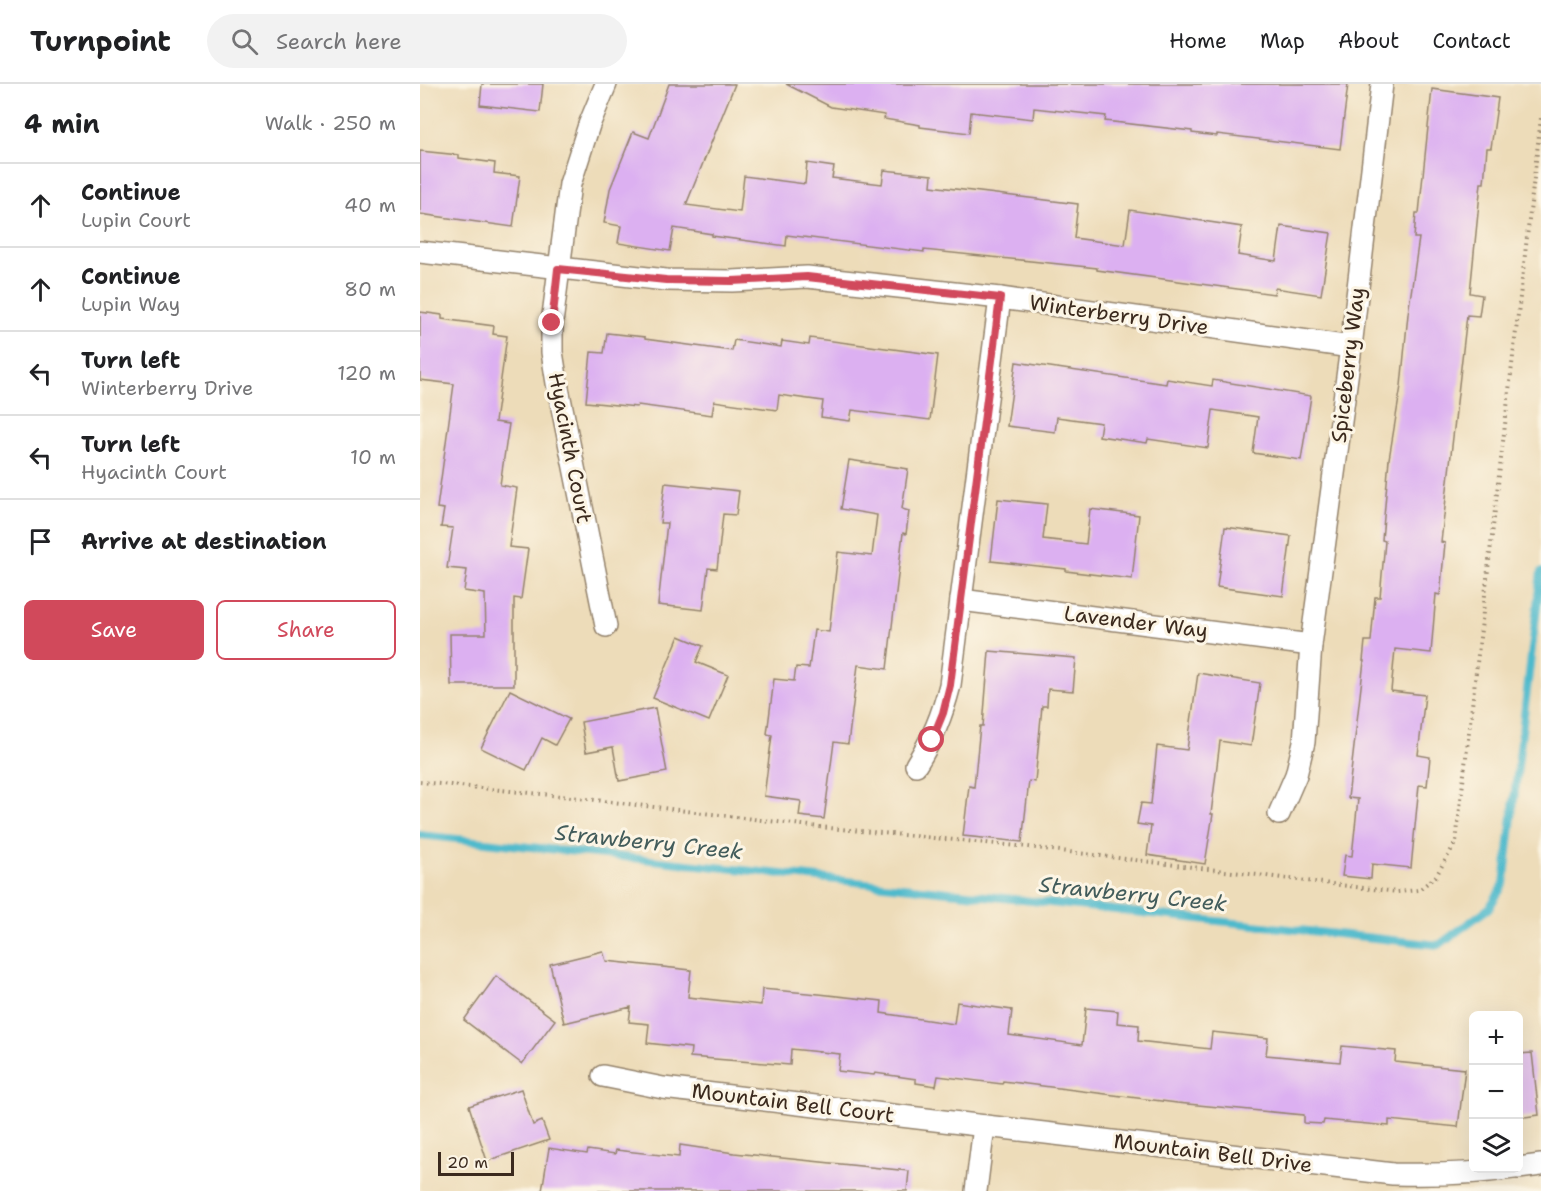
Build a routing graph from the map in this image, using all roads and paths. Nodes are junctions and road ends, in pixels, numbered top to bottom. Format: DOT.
graph roads {
  1 [pos="606,84"];
  2 [pos="1382,84"];
  3 [pos="1541,118"];
  4 [pos="420,252"];
  5 [pos="558,269"];
  6 [pos="1000,298"];
  7 [pos="1351,347"];
  8 [pos="961,600"];
  9 [pos="606,626"];
  10 [pos="1311,645"];
  11 [pos="916,765"];
  12 [pos="420,783"];
  13 [pos="1279,814"];
  14 [pos="603,1076"];
  15 [pos="984,1126"];
  16 [pos="1541,1165"];
  17 [pos="1523,1167"];
  18 [pos="1469,1173"];
  19 [pos="976,1191"];
  1 -- 5 [label="street, Hyacinth Court"];
  2 -- 7 [label="street, Spiceberry Way"];
  3 -- 12 [label="path"];
  4 -- 5 [label="street, Winterberry Drive"];
  5 -- 6 [label="street, Winterberry Drive"];
  5 -- 9 [label="street, Hyacinth Court"];
  6 -- 7 [label="street, Winterberry Drive"];
  6 -- 8 [label="street"];
  7 -- 10 [label="street, Spiceberry Way"];
  8 -- 10 [label="street, Lavender Way"];
  8 -- 11 [label="street"];
  10 -- 13 [label="street, Spiceberry Way"];
  14 -- 15 [label="street, Mountain Bell Court"];
  15 -- 18 [label="street, Mountain Bell Drive"];
  15 -- 19 [label="street"];
  16 -- 17 [label="street"];
}
